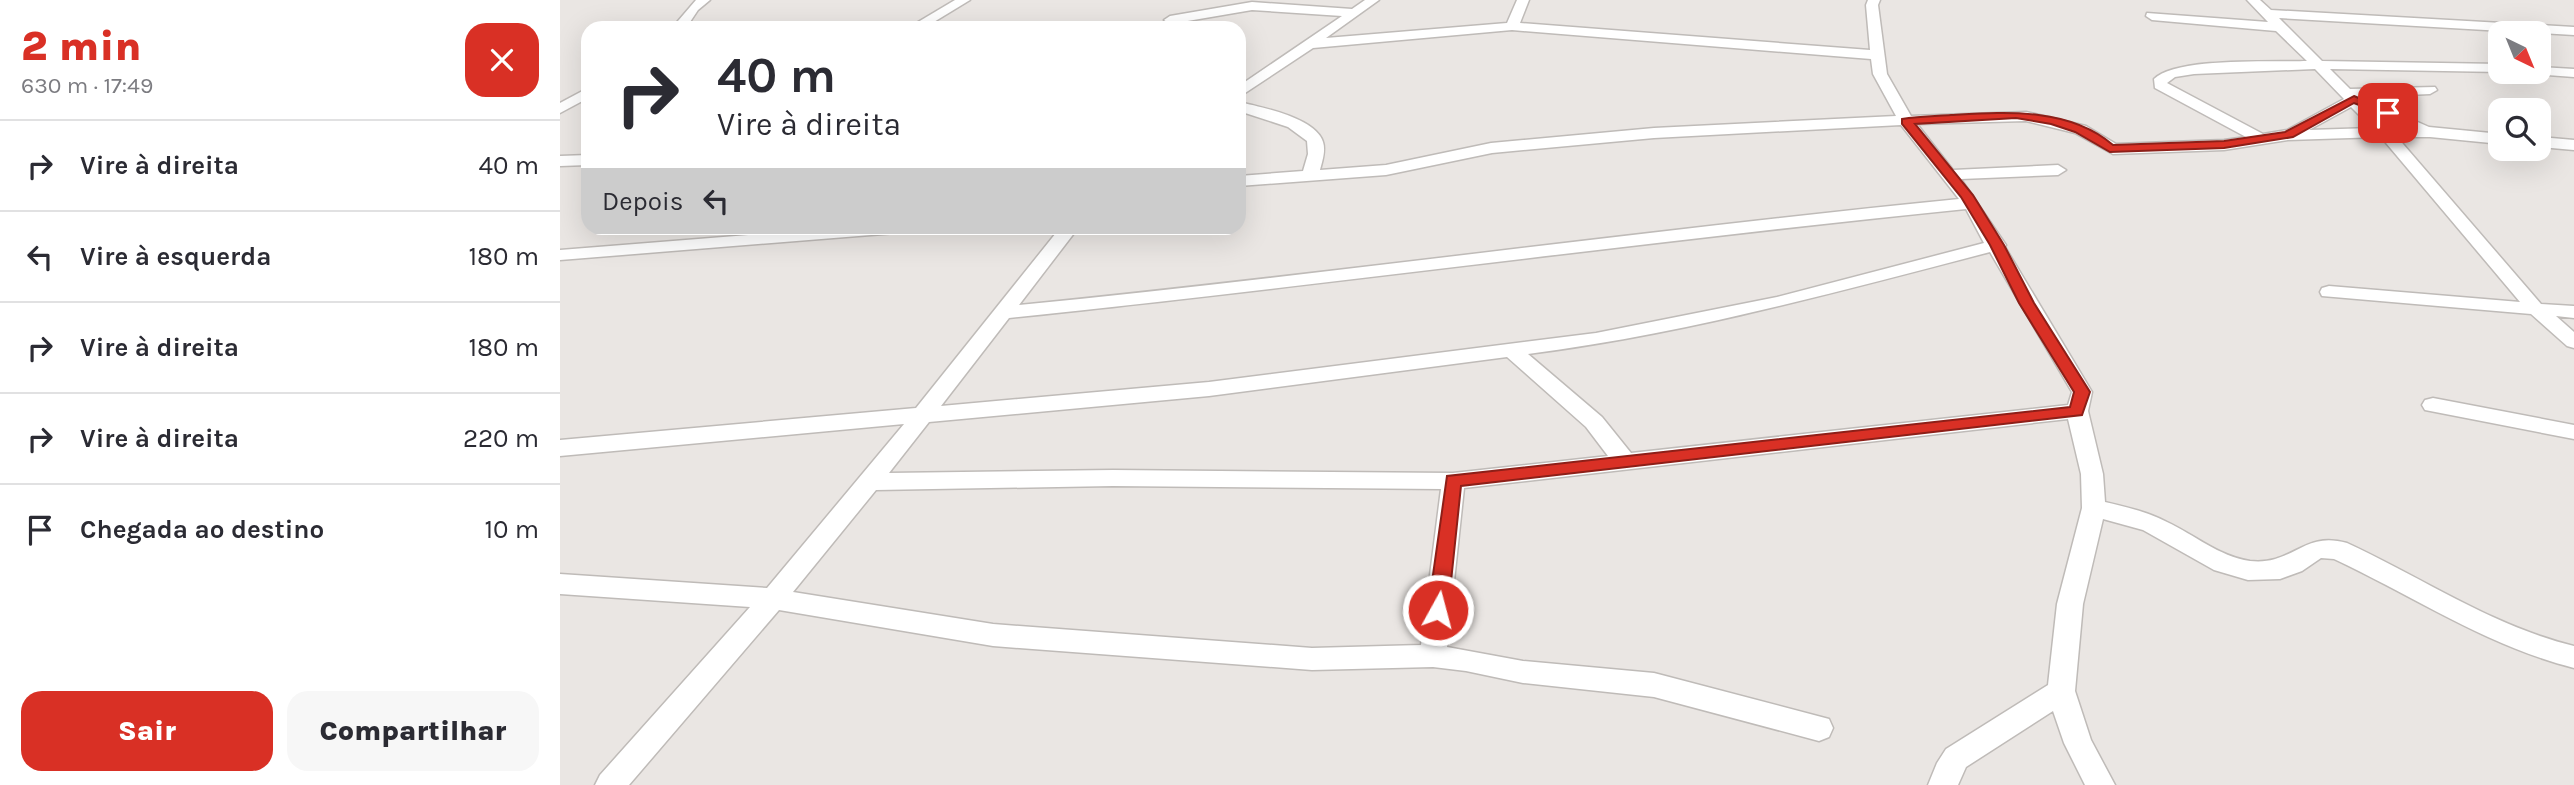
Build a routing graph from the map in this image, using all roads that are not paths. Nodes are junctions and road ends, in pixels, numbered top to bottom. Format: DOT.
graph roads {
  1 [pos="704,0"];
  2 [pos="964,0"];
  3 [pos="1193,0"];
  4 [pos="1373,0"];
  5 [pos="1523,0"];
  6 [pos="2253,0"];
  7 [pos="1869,3"];
  8 [pos="1354,13"];
  9 [pos="2266,15"];
  10 [pos="2152,16"];
  11 [pos="684,21"];
  12 [pos="927,21"];
  13 [pos="1168,21"];
  14 [pos="1180,21"];
  15 [pos="1512,26"];
  16 [pos="2278,27"];
  17 [pos="2568,31"];
  18 [pos="2574,41"];
  19 [pos="1309,44"];
  20 [pos="1878,55"];
  21 [pos="2318,65"];
  22 [pos="2488,67"];
  23 [pos="2552,72"];
  24 [pos="2574,73"];
  25 [pos="1246,88"];
  26 [pos="2430,90"];
  27 [pos="581,96"];
  28 [pos="2350,96"];
  29 [pos="1246,108"];
  30 [pos="560,109"];
  31 [pos="1906,121"];
  32 [pos="2385,132"];
  33 [pos="2430,132"];
  34 [pos="2288,135"];
  35 [pos="2259,138"];
  36 [pos="2488,138"];
  37 [pos="2551,143"];
  38 [pos="2574,145"];
  39 [pos="581,160"];
  40 [pos="560,162"];
  41 [pos="2058,170"];
  42 [pos="1310,174"];
  43 [pos="1950,175"];
  44 [pos="1246,180"];
  45 [pos="1971,203"];
  46 [pos="808,235"];
  47 [pos="1063,235"];
  48 [pos="1997,245"];
  49 [pos="560,255"];
  50 [pos="2329,292"];
  51 [pos="2535,308"];
  52 [pos="2574,312"];
  53 [pos="1000,313"];
  54 [pos="2574,342"];
  55 [pos="1510,349"];
  56 [pos="2432,405"];
  57 [pos="2077,411"];
  58 [pos="925,414"];
  59 [pos="2574,432"];
  60 [pos="560,448"];
  61 [pos="1625,461"];
  62 [pos="1453,481"];
  63 [pos="870,482"];
  64 [pos="2094,508"];
  65 [pos="560,584"];
  66 [pos="773,599"];
  67 [pos="1433,656"];
  68 [pos="2574,657"];
  69 [pos="2061,691"];
  70 [pos="1819,728"];
  71 [pos="610,785"];
  72 [pos="1943,785"];
  73 [pos="2100,785"];
  1 -- 11 [label="street"];
  2 -- 12 [label="street"];
  3 -- 13 [label="street"];
  4 -- 8 [label="street"];
  5 -- 15 [label="street"];
  6 -- 9 [label="street"];
  7 -- 20 [label="street"];
  8 -- 14 [label="street"];
  8 -- 19 [label="street"];
  9 -- 16 [label="street"];
  9 -- 17 [label="street"];
  10 -- 16 [label="street"];
  15 -- 19 [label="street"];
  15 -- 20 [label="street"];
  16 -- 21 [label="street"];
  17 -- 18 [label="street"];
  19 -- 25 [label="street"];
  20 -- 31 [label="street"];
  21 -- 22 [label="street"];
  21 -- 28 [label="street"];
  21 -- 35 [label="street"];
  23 -- 24 [label="street"];
  26 -- 28 [label="street"];
  27 -- 30 [label="street"];
  28 -- 32 [label="street"];
  28 -- 33 [label="street"];
  28 -- 34 [label="street"];
  29 -- 42 [label="street"];
  31 -- 35 [label="street"];
  31 -- 42 [label="street"];
  31 -- 43 [label="street"];
  32 -- 33 [label="street"];
  32 -- 34 [label="street"];
  32 -- 51 [label="street"];
  33 -- 36 [label="street"];
  34 -- 35 [label="street"];
  37 -- 38 [label="street"];
  39 -- 40 [label="street"];
  41 -- 43 [label="street"];
  42 -- 44 [label="street"];
  43 -- 45 [label="street"];
  45 -- 48 [label="street"];
  45 -- 53 [label="street"];
  46 -- 49 [label="street"];
  47 -- 53 [label="street"];
  48 -- 55 [label="street"];
  48 -- 57 [label="street"];
  50 -- 51 [label="street"];
  51 -- 52 [label="street"];
  51 -- 54 [label="street"];
  53 -- 58 [label="street"];
  55 -- 58 [label="street"];
  55 -- 61 [label="street"];
  56 -- 59 [label="street"];
  57 -- 61 [label="street"];
  57 -- 64 [label="street"];
  58 -- 60 [label="street"];
  58 -- 63 [label="street"];
  61 -- 62 [label="street"];
  62 -- 63 [label="street"];
  62 -- 67 [label="street"];
  63 -- 66 [label="street"];
  64 -- 68 [label="street"];
  64 -- 69 [label="street"];
  65 -- 66 [label="street"];
  66 -- 67 [label="street"];
  66 -- 71 [label="street"];
  67 -- 70 [label="street"];
  69 -- 72 [label="street"];
  69 -- 73 [label="street"];
}
